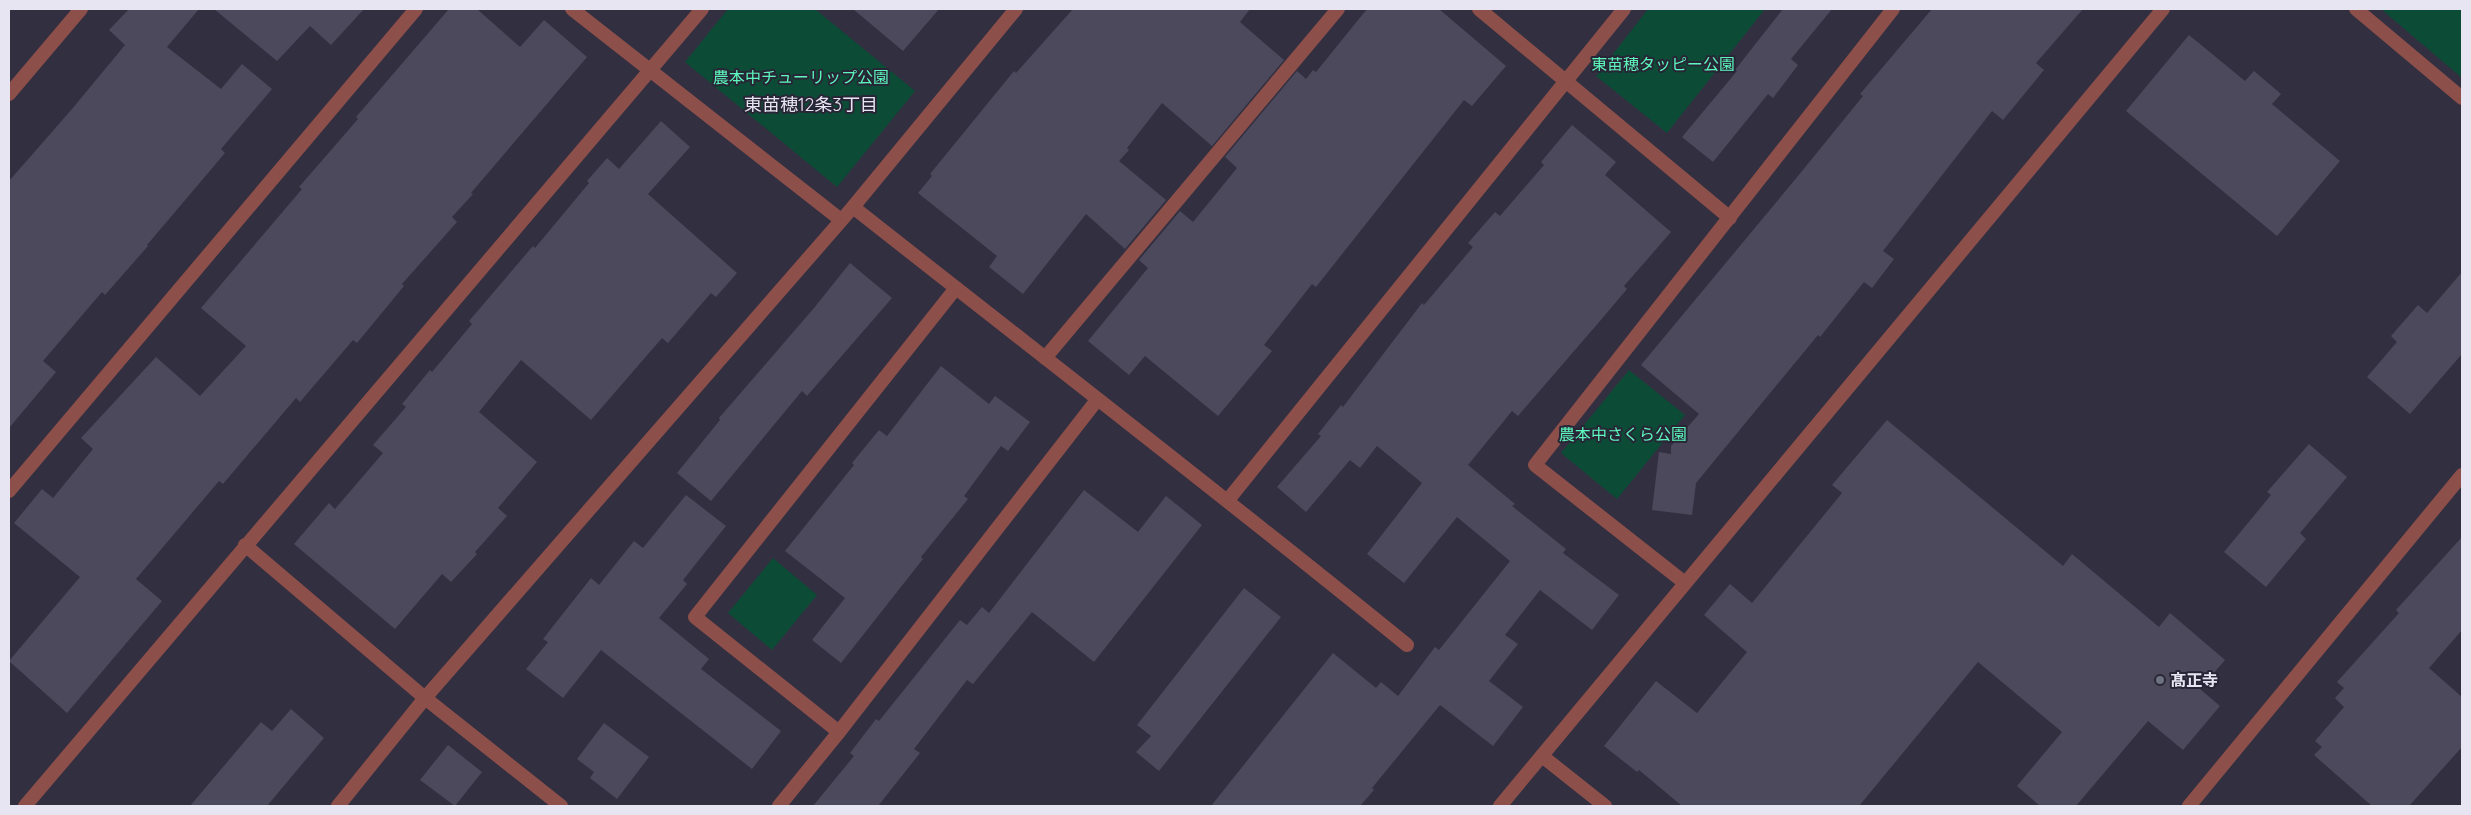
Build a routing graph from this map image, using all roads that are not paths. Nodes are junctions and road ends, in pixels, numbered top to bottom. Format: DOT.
graph roads {
  1 [pos="81,9"];
  2 [pos="416,9"];
  3 [pos="572,9"];
  4 [pos="702,9"];
  5 [pos="1016,9"];
  6 [pos="1338,9"];
  7 [pos="1479,9"];
  8 [pos="1624,9"];
  9 [pos="1894,9"];
  10 [pos="2163,9"];
  11 [pos="2356,9"];
  12 [pos="650,71"];
  13 [pos="1566,82"];
  14 [pos="9,94"];
  15 [pos="2462,98"];
  16 [pos="853,206"];
  17 [pos="1730,218"];
  18 [pos="841,220"];
  19 [pos="956,288"];
  20 [pos="1045,358"];
  21 [pos="1097,400"];
  22 [pos="2462,475"];
  23 [pos="9,491"];
  24 [pos="1228,500"];
  25 [pos="244,545"];
  26 [pos="1685,583"];
  27 [pos="1407,645"];
  28 [pos="425,698"];
  29 [pos="839,732"];
  30 [pos="1542,756"];
  31 [pos="25,806"];
  32 [pos="338,806"];
  33 [pos="561,806"];
  34 [pos="778,806"];
  35 [pos="1500,806"];
  36 [pos="1605,806"];
  37 [pos="2189,806"];
  1 -- 14 [label="street"];
  2 -- 23 [label="street"];
  3 -- 12 [label="street"];
  4 -- 12 [label="street"];
  5 -- 16 [label="street"];
  6 -- 20 [label="street"];
  7 -- 13 [label="street"];
  8 -- 13 [label="street"];
  9 -- 17 [label="street"];
  10 -- 26 [label="street"];
  11 -- 15 [label="street"];
  12 -- 18 [label="street"];
  12 -- 25 [label="street"];
  13 -- 17 [label="street"];
  13 -- 24 [label="street"];
  16 -- 18 [label="street"];
  16 -- 19 [label="street"];
  17 -- 26 [label="street"];
  18 -- 28 [label="street"];
  19 -- 20 [label="street"];
  19 -- 29 [label="street"];
  20 -- 21 [label="street"];
  21 -- 24 [label="street"];
  21 -- 29 [label="street"];
  22 -- 37 [label="street"];
  24 -- 27 [label="street"];
  25 -- 28 [label="street"];
  25 -- 31 [label="street"];
  26 -- 30 [label="street"];
  28 -- 32 [label="street"];
  28 -- 33 [label="street"];
  29 -- 34 [label="street"];
  30 -- 35 [label="street"];
  30 -- 36 [label="street"];
}
